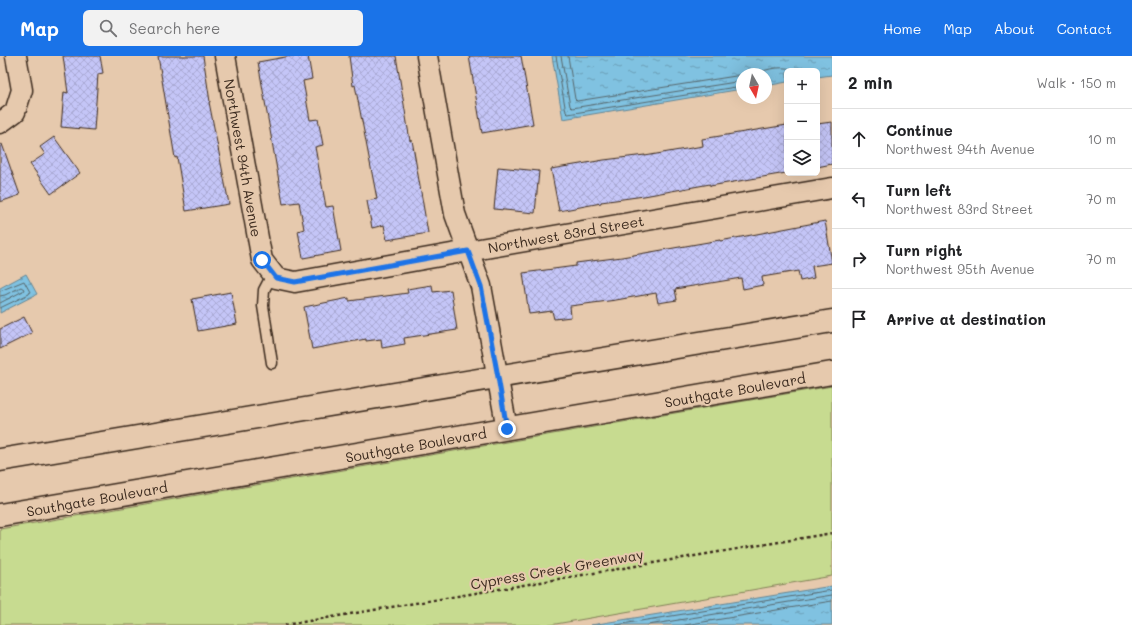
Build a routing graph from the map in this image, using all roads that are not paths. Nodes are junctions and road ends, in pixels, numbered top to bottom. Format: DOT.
graph roads {
  1 [pos="16,56"];
  2 [pos="224,56"];
  3 [pos="427,56"];
  4 [pos="8,117"];
  5 [pos="832,188"];
  6 [pos="468,251"];
  7 [pos="275,276"];
  8 [pos="832,321"];
  9 [pos="272,363"];
  10 [pos="832,373"];
  11 [pos="498,377"];
  12 [pos="507,429"];
  13 [pos="0,460"];
  14 [pos="0,515"];
  1 -- 4 [label="street"];
  2 -- 7 [label="street, Northwest 94th Avenue"];
  3 -- 6 [label="street"];
  5 -- 6 [label="street, Northwest 83rd Street"];
  6 -- 7 [label="street, Northwest 83rd Street"];
  6 -- 11 [label="street"];
  7 -- 9 [label="lane"];
  8 -- 11 [label="main road"];
  10 -- 12 [label="main road, Southgate Boulevard"];
  11 -- 12 [label="street"];
  11 -- 13 [label="main road"];
  12 -- 14 [label="main road, Southgate Boulevard"];
}
